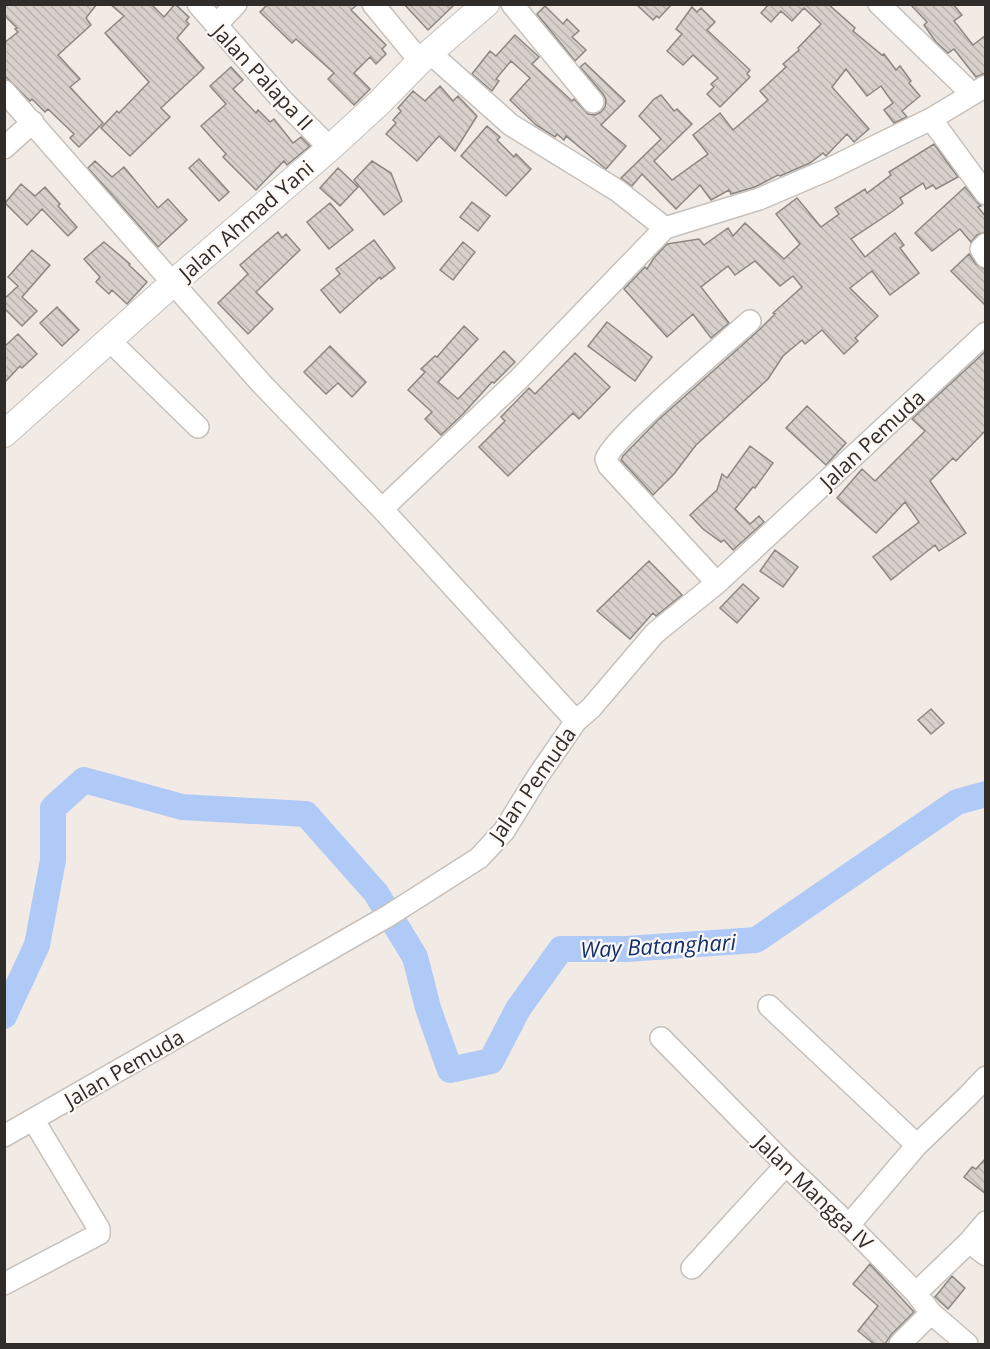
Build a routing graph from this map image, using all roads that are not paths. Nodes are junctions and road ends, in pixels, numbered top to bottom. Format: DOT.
graph roads {
  1 [pos="198,4"];
  2 [pos="236,4"];
  3 [pos="373,4"];
  4 [pos="486,4"];
  5 [pos="512,4"];
  6 [pos="879,4"];
  7 [pos="216,25"];
  8 [pos="425,57"];
  9 [pos="979,90"];
  10 [pos="4,91"];
  11 [pos="593,102"];
  12 [pos="932,119"];
  13 [pos="33,122"];
  14 [pos="4,148"];
  15 [pos="330,148"];
  16 [pos="986,194"];
  17 [pos="665,228"];
  18 [pos="986,244"];
  19 [pos="986,257"];
  20 [pos="173,283"];
  21 [pos="750,321"];
  22 [pos="986,333"];
  23 [pos="109,340"];
  24 [pos="198,427"];
  25 [pos="4,434"];
  26 [pos="382,509"];
  27 [pos="717,583"];
  28 [pos="576,721"];
  29 [pos="769,1006"];
  30 [pos="661,1038"];
  31 [pos="986,1077"];
  32 [pos="34,1121"];
  33 [pos="4,1136"];
  34 [pos="916,1145"];
  35 [pos="786,1165"];
  36 [pos="986,1222"];
  37 [pos="849,1225"];
  38 [pos="977,1248"];
  39 [pos="692,1268"];
  40 [pos="4,1284"];
  41 [pos="916,1293"];
  42 [pos="931,1312"];
  43 [pos="900,1344"];
  44 [pos="967,1344"];
  1 -- 7 [label="street, Jalan Palapa II"];
  2 -- 7 [label="street"];
  3 -- 8 [label="street"];
  4 -- 8 [label="main road, Jalan Ahmad Yani"];
  5 -- 11 [label="street"];
  6 -- 9 [label="street"];
  7 -- 15 [label="street, Jalan Palapa II"];
  8 -- 15 [label="main road, Jalan Ahmad Yani"];
  8 -- 17 [label="street"];
  9 -- 12 [label="street"];
  10 -- 13 [label="street"];
  12 -- 16 [label="street"];
  12 -- 17 [label="street"];
  13 -- 14 [label="street"];
  13 -- 20 [label="street"];
  15 -- 20 [label="main road, Jalan Ahmad Yani"];
  17 -- 26 [label="street"];
  18 -- 19 [label="street"];
  20 -- 23 [label="main road, Jalan Ahmad Yani"];
  20 -- 26 [label="street"];
  21 -- 27 [label="street"];
  22 -- 27 [label="street, Jalan Pemuda"];
  23 -- 24 [label="street"];
  23 -- 25 [label="main road, Jalan Ahmad Yani"];
  26 -- 28 [label="street"];
  27 -- 28 [label="street, Jalan Pemuda"];
  28 -- 32 [label="street, Jalan Pemuda"];
  29 -- 34 [label="street"];
  30 -- 35 [label="street, Jalan Mangga IV"];
  31 -- 34 [label="street"];
  32 -- 33 [label="street, Jalan Pemuda"];
  32 -- 40 [label="street"];
  34 -- 37 [label="street"];
  35 -- 37 [label="street, Jalan Mangga IV"];
  35 -- 39 [label="street"];
  36 -- 38 [label="street"];
  37 -- 41 [label="street, Jalan Mangga IV"];
  38 -- 41 [label="street"];
  41 -- 42 [label="street, Jalan Mangga IV"];
  42 -- 43 [label="street"];
  42 -- 44 [label="street, Jalan Mangga IV"];
}
